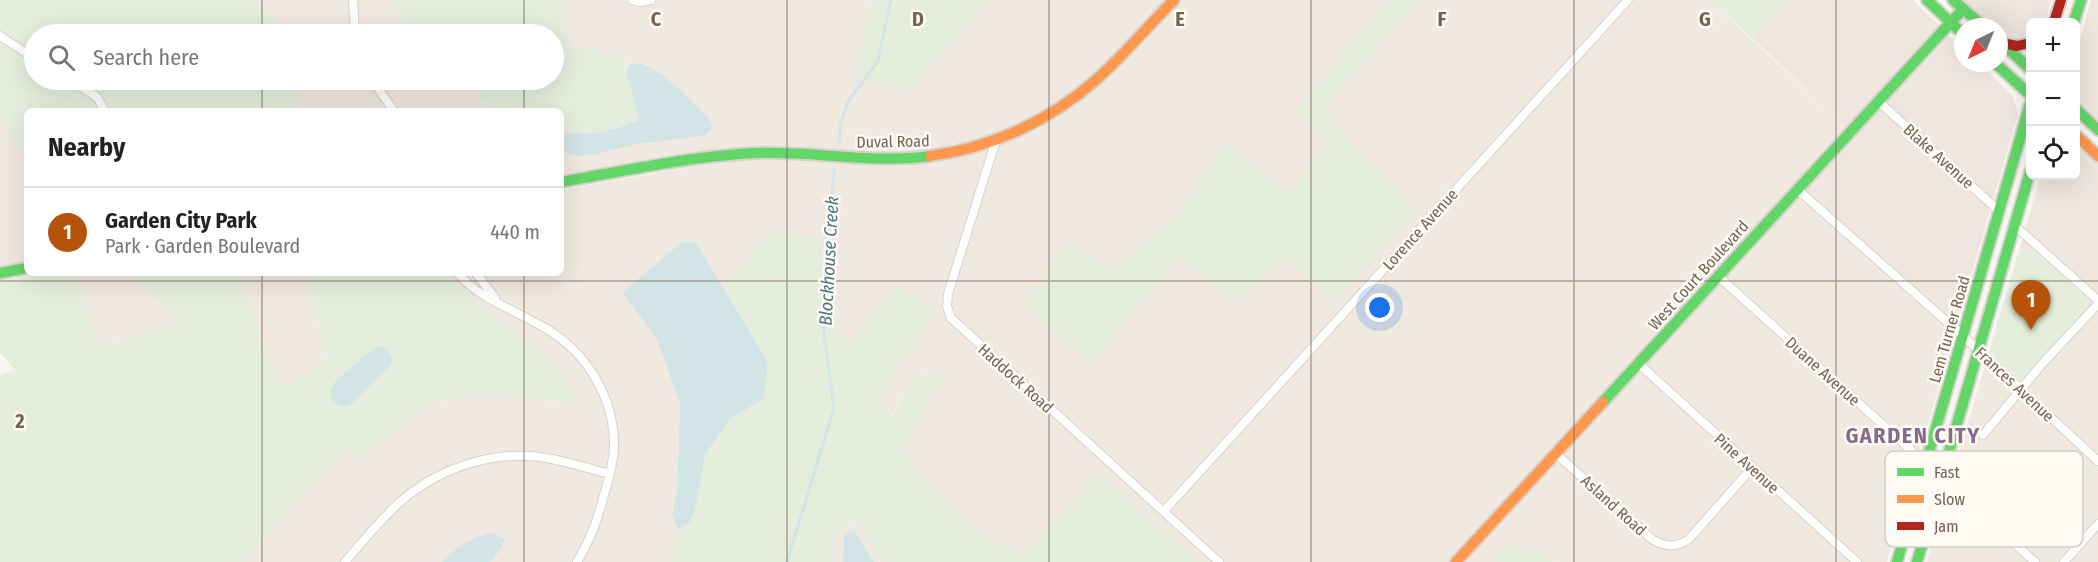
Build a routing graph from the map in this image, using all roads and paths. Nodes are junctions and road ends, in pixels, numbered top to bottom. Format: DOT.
graph roads {
  1 [pos="353,0"];
  2 [pos="632,0"];
  3 [pos="651,0"];
  4 [pos="1174,0"];
  5 [pos="1628,0"];
  6 [pos="1927,0"];
  7 [pos="1953,0"];
  8 [pos="2061,0"];
  9 [pos="2081,0"];
  10 [pos="1963,9"];
  11 [pos="1974,18"];
  12 [pos="2055,18"];
  13 [pos="2075,18"];
  14 [pos="1951,22"];
  15 [pos="354,24"];
  16 [pos="1954,25"];
  17 [pos="0,36"];
  18 [pos="2008,44"];
  19 [pos="2026,44"];
  20 [pos="2008,49"];
  21 [pos="24,52"];
  22 [pos="2026,65"];
  23 [pos="2005,72"];
  24 [pos="86,90"];
  25 [pos="379,90"];
  26 [pos="2026,91"];
  27 [pos="1878,101"];
  28 [pos="103,108"];
  29 [pos="392,108"];
  30 [pos="2080,113"];
  31 [pos="2026,121"];
  32 [pos="2098,130"];
  33 [pos="996,140"];
  34 [pos="2080,143"];
  35 [pos="2098,156"];
  36 [pos="2029,180"];
  37 [pos="564,182"];
  38 [pos="1797,189"];
  39 [pos="1999,211"];
  40 [pos="2015,226"];
  41 [pos="24,269"];
  42 [pos="0,273"];
  43 [pos="461,276"];
  44 [pos="478,276"];
  45 [pos="1718,276"];
  46 [pos="498,302"];
  47 [pos="2098,302"];
  48 [pos="1962,335"];
  49 [pos="1978,350"];
  50 [pos="1638,363"];
  51 [pos="2021,390"];
  52 [pos="1983,435"];
  53 [pos="1913,451"];
  54 [pos="1929,451"];
  55 [pos="1949,451"];
  56 [pos="1555,453"];
  57 [pos="2098,461"];
  58 [pos="1752,468"];
  59 [pos="610,474"];
  60 [pos="1164,511"];
  61 [pos="2098,524"];
  62 [pos="2083,541"];
  63 [pos="1901,547"];
  64 [pos="1921,547"];
  65 [pos="2019,547"];
  66 [pos="2077,547"];
  67 [pos="345,562"];
  68 [pos="577,562"];
  69 [pos="1219,562"];
  70 [pos="1456,562"];
  71 [pos="1857,562"];
  72 [pos="1897,562"];
  73 [pos="1917,562"];
  74 [pos="2036,562"];
  75 [pos="2064,562"];
  1 -- 15 [label="street"];
  2 -- 3 [label="street"];
  4 -- 33 [label="main road, Duval Road"];
  5 -- 60 [label="street, Lorence Avenue"];
  6 -- 14 [label="main road"];
  7 -- 10 [label="main road"];
  8 -- 12 [label="main road"];
  9 -- 13 [label="main road"];
  10 -- 11 [label="main road"];
  10 -- 14 [label="main road, West Court Boulevard"];
  14 -- 16 [label="main road"];
  14 -- 27 [label="main road, West Court Boulevard"];
  17 -- 21 [label="street"];
  18 -- 19 [label="main road"];
  20 -- 22 [label="main road"];
  23 -- 26 [label="main road"];
  24 -- 28 [label="street"];
  25 -- 29 [label="street"];
  27 -- 38 [label="main road, West Court Boulevard"];
  27 -- 39 [label="street, Blake Avenue"];
  30 -- 32 [label="main road"];
  31 -- 39 [label="main road, Lem Turner Road"];
  33 -- 37 [label="main road, Duval Road"];
  33 -- 60 [label="street, Haddock Road"];
  34 -- 35 [label="main road"];
  36 -- 40 [label="main road, Lem Turner Road"];
  38 -- 45 [label="main road, West Court Boulevard"];
  38 -- 48 [label="street, Frances Avenue"];
  39 -- 48 [label="main road, Lem Turner Road"];
  40 -- 47 [label="street"];
  40 -- 49 [label="main road, Lem Turner Road"];
  41 -- 42 [label="main road"];
  43 -- 46 [label="street"];
  44 -- 46 [label="street"];
  45 -- 50 [label="main road, West Court Boulevard"];
  45 -- 53 [label="street, Duane Avenue"];
  46 -- 59 [label="street"];
  47 -- 51 [label="street"];
  48 -- 49 [label="street, Frances Avenue"];
  48 -- 54 [label="main road, Lem Turner Road"];
  49 -- 51 [label="street, Frances Avenue"];
  49 -- 55 [label="main road, Lem Turner Road"];
  50 -- 56 [label="main road, West Court Boulevard"];
  50 -- 58 [label="street, Pine Avenue"];
  51 -- 52 [label="street"];
  51 -- 57 [label="street, Frances Avenue"];
  56 -- 58 [label="street, Asland Road"];
  56 -- 70 [label="main road, West Court Boulevard"];
  58 -- 71 [label="street, Pine Avenue"];
  59 -- 67 [label="street"];
  59 -- 68 [label="street"];
  60 -- 69 [label="street, Haddock Road"];
  61 -- 62 [label="street"];
  63 -- 72 [label="main road, Lem Turner Road"];
  64 -- 73 [label="main road, Lem Turner Road"];
  65 -- 74 [label="street, Duane Avenue"];
  66 -- 75 [label="street"];
}
